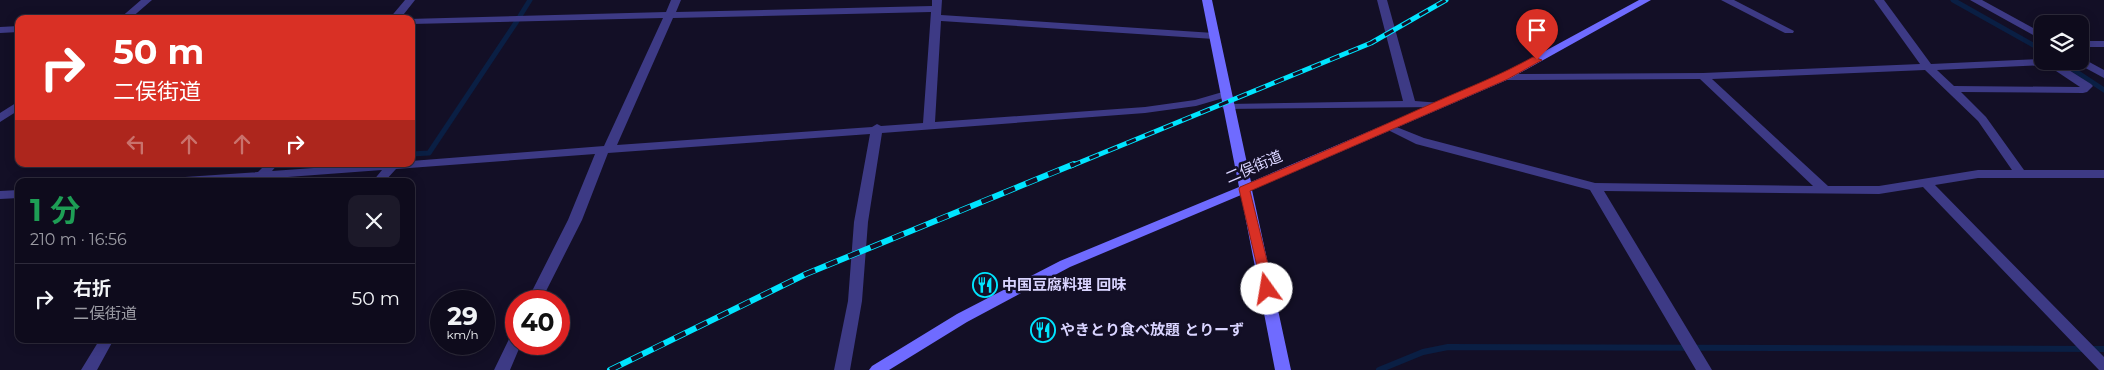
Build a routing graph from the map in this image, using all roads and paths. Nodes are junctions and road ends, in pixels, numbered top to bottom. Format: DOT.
graph roads {
  1 [pos="146,0"];
  2 [pos="410,0"];
  3 [pos="676,0"];
  4 [pos="1207,0"];
  5 [pos="1382,0"];
  6 [pos="1646,0"];
  7 [pos="1726,0"];
  8 [pos="1879,0"];
  9 [pos="1975,0"];
  10 [pos="937,9"];
  11 [pos="129,15"];
  12 [pos="397,15"];
  13 [pos="669,15"];
  14 [pos="415,21"];
  15 [pos="15,29"];
  16 [pos="0,30"];
  17 [pos="1789,31"];
  18 [pos="2034,33"];
  19 [pos="1214,36"];
  20 [pos="2089,44"];
  21 [pos="2104,44"];
  22 [pos="2034,63"];
  23 [pos="1926,66"];
  24 [pos="2089,67"];
  25 [pos="2063,70"];
  26 [pos="2104,75"];
  27 [pos="1703,76"];
  28 [pos="1505,77"];
  29 [pos="1951,89"];
  30 [pos="1226,94"];
  31 [pos="1410,104"];
  32 [pos="1436,105"];
  33 [pos="15,107"];
  34 [pos="1228,107"];
  35 [pos="0,120"];
  36 [pos="929,124"];
  37 [pos="877,128"];
  38 [pos="1390,128"];
  39 [pos="606,149"];
  40 [pos="415,164"];
  41 [pos="269,167"];
  42 [pos="378,167"];
  43 [pos="391,167"];
  44 [pos="2020,173"];
  45 [pos="2104,174"];
  46 [pos="262,175"];
  47 [pos="235,178"];
  48 [pos="382,178"];
  49 [pos="1926,183"];
  50 [pos="1595,187"];
  51 [pos="1244,189"];
  52 [pos="1824,189"];
  53 [pos="15,194"];
  54 [pos="0,195"];
  55 [pos="539,290"];
  56 [pos="105,343"];
  57 [pos="509,355"];
  58 [pos="1700,363"];
  59 [pos="2101,363"];
  60 [pos="89,370"];
  61 [pos="502,370"];
  62 [pos="842,370"];
  63 [pos="877,370"];
  64 [pos="1283,370"];
  1 -- 11 [label="street"];
  2 -- 12 [label="street"];
  3 -- 13 [label="street"];
  4 -- 19 [label="street"];
  5 -- 31 [label="street"];
  6 -- 28 [label="street, 二俣街道"];
  7 -- 17 [label="street"];
  8 -- 23 [label="street"];
  9 -- 18 [label="street"];
  10 -- 13 [label="street"];
  10 -- 19 [label="street"];
  10 -- 36 [label="street"];
  13 -- 14 [label="street"];
  13 -- 39 [label="street"];
  15 -- 16 [label="street"];
  19 -- 30 [label="street"];
  20 -- 21 [label="street"];
  22 -- 23 [label="street"];
  23 -- 27 [label="street"];
  23 -- 29 [label="street"];
  24 -- 26 [label="street"];
  25 -- 29 [label="street"];
  27 -- 28 [label="street"];
  27 -- 52 [label="street"];
  28 -- 32 [label="street, 二俣街道"];
  29 -- 44 [label="street"];
  30 -- 34 [label="street"];
  30 -- 36 [label="street"];
  31 -- 32 [label="street"];
  31 -- 34 [label="street"];
  32 -- 38 [label="street, 二俣街道"];
  33 -- 35 [label="street"];
  34 -- 51 [label="street"];
  36 -- 37 [label="street"];
  37 -- 39 [label="street"];
  37 -- 62 [label="street"];
  38 -- 50 [label="street"];
  38 -- 51 [label="street, 二俣街道"];
  39 -- 40 [label="street"];
  39 -- 55 [label="street"];
  41 -- 46 [label="street"];
  42 -- 46 [label="street"];
  43 -- 48 [label="street"];
  44 -- 45 [label="street"];
  44 -- 49 [label="street"];
  46 -- 47 [label="street"];
  49 -- 52 [label="street"];
  49 -- 59 [label="street"];
  50 -- 52 [label="street"];
  50 -- 58 [label="street"];
  51 -- 63 [label="street, 二俣街道"];
  51 -- 64 [label="street"];
  53 -- 54 [label="street"];
  56 -- 60 [label="street"];
  57 -- 61 [label="street"];
}
